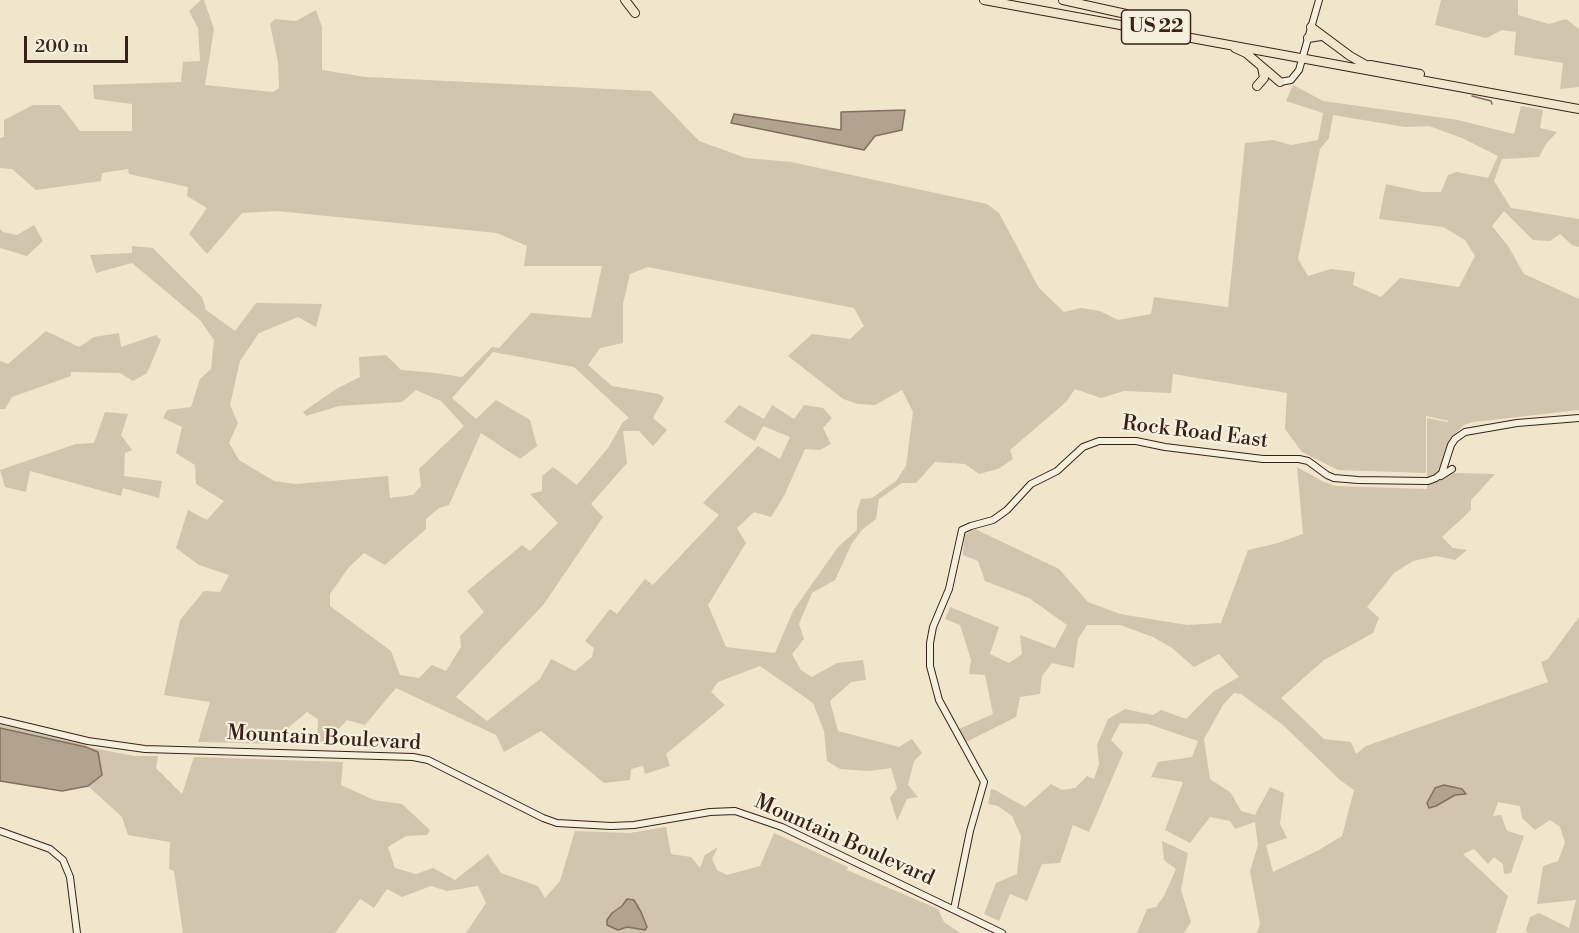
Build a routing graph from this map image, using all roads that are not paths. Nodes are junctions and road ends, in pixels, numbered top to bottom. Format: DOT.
graph roads {
  1 [pos="625,0"];
  2 [pos="984,0"];
  3 [pos="1008,0"];
  4 [pos="1063,0"];
  5 [pos="1319,0"];
  6 [pos="635,13"];
  7 [pos="1150,25"];
  8 [pos="1311,27"];
  9 [pos="1321,36"];
  10 [pos="1308,38"];
  11 [pos="1223,44"];
  12 [pos="1303,56"];
  13 [pos="1366,65"];
  14 [pos="1261,66"];
  15 [pos="1280,82"];
  16 [pos="1257,86"];
  17 [pos="1579,106"];
  18 [pos="1579,418"];
  19 [pos="0,720"];
  20 [pos="0,831"];
  21 [pos="954,909"];
  22 [pos="77,933"];
  23 [pos="1002,933"];
  1 -- 6 [label="highway"];
  2 -- 11 [label="highway, US 22"];
  3 -- 7 [label="highway, US 22"];
  4 -- 7 [label="highway"];
  5 -- 8 [label="street"];
  7 -- 12 [label="highway, US 22"];
  8 -- 9 [label="highway"];
  8 -- 10 [label="street"];
  9 -- 10 [label="highway"];
  9 -- 13 [label="highway"];
  10 -- 12 [label="street"];
  11 -- 12 [label="highway, US 22"];
  11 -- 14 [label="highway"];
  12 -- 13 [label="highway, US 22"];
  12 -- 15 [label="street"];
  12 -- 17 [label="highway, US 22"];
  13 -- 17 [label="highway, US 22"];
  14 -- 15 [label="highway"];
  14 -- 16 [label="highway"];
  18 -- 21 [label="street, Rock Road East"];
  19 -- 21 [label="street, Mountain Boulevard"];
  20 -- 22 [label="street"];
  21 -- 23 [label="street, Mountain Boulevard"];
}
